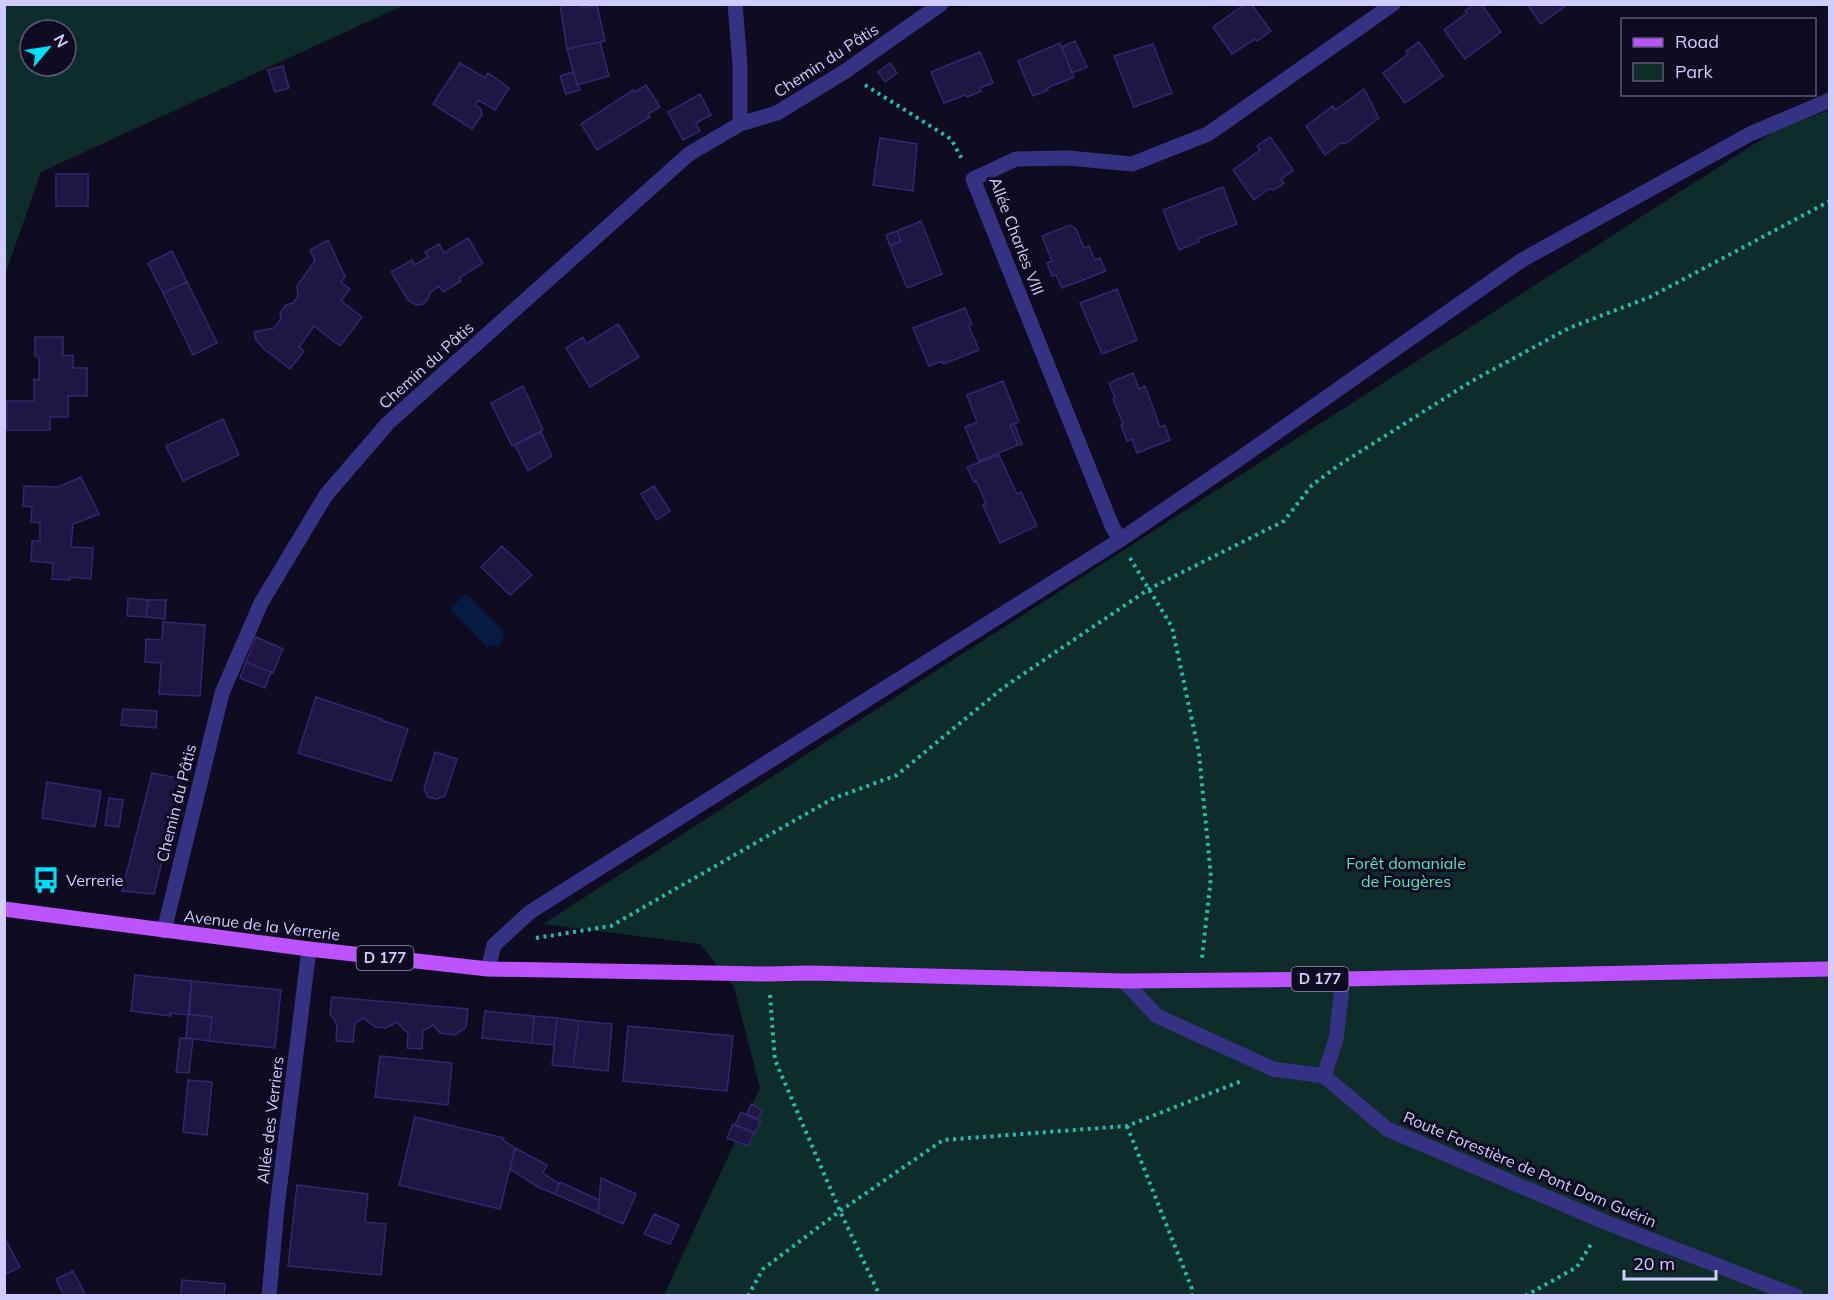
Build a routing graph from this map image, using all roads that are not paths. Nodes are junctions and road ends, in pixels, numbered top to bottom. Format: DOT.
graph roads {
  1 [pos="735,4"];
  2 [pos="941,4"];
  3 [pos="1393,4"];
  4 [pos="1830,100"];
  5 [pos="740,124"];
  6 [pos="1120,540"];
  7 [pos="4,909"];
  8 [pos="164,931"];
  9 [pos="309,949"];
  10 [pos="488,969"];
  11 [pos="1830,969"];
  12 [pos="1343,978"];
  13 [pos="1124,981"];
  14 [pos="1324,1076"];
  15 [pos="269,1296"];
  16 [pos="1796,1296"];
  1 -- 5 [label="street"];
  2 -- 5 [label="street, Chemin du Pâtis"];
  3 -- 6 [label="street, Allée Charles VIII"];
  4 -- 6 [label="street"];
  5 -- 8 [label="street, Chemin du Pâtis"];
  6 -- 10 [label="street"];
  7 -- 8 [label="main road, Avenue de la Verrerie / D 177"];
  8 -- 9 [label="main road, Avenue de la Verrerie / D 177"];
  9 -- 10 [label="main road, Avenue de la Verrerie / D 177"];
  9 -- 15 [label="street, Allée des Verriers"];
  10 -- 13 [label="main road, Avenue de la Verrerie / D 177"];
  11 -- 12 [label="main road, D 177"];
  12 -- 13 [label="main road, D 177"];
  12 -- 14 [label="street"];
  13 -- 14 [label="street"];
  14 -- 16 [label="street, Route Forestière de Pont Dom Guérin"];
}
